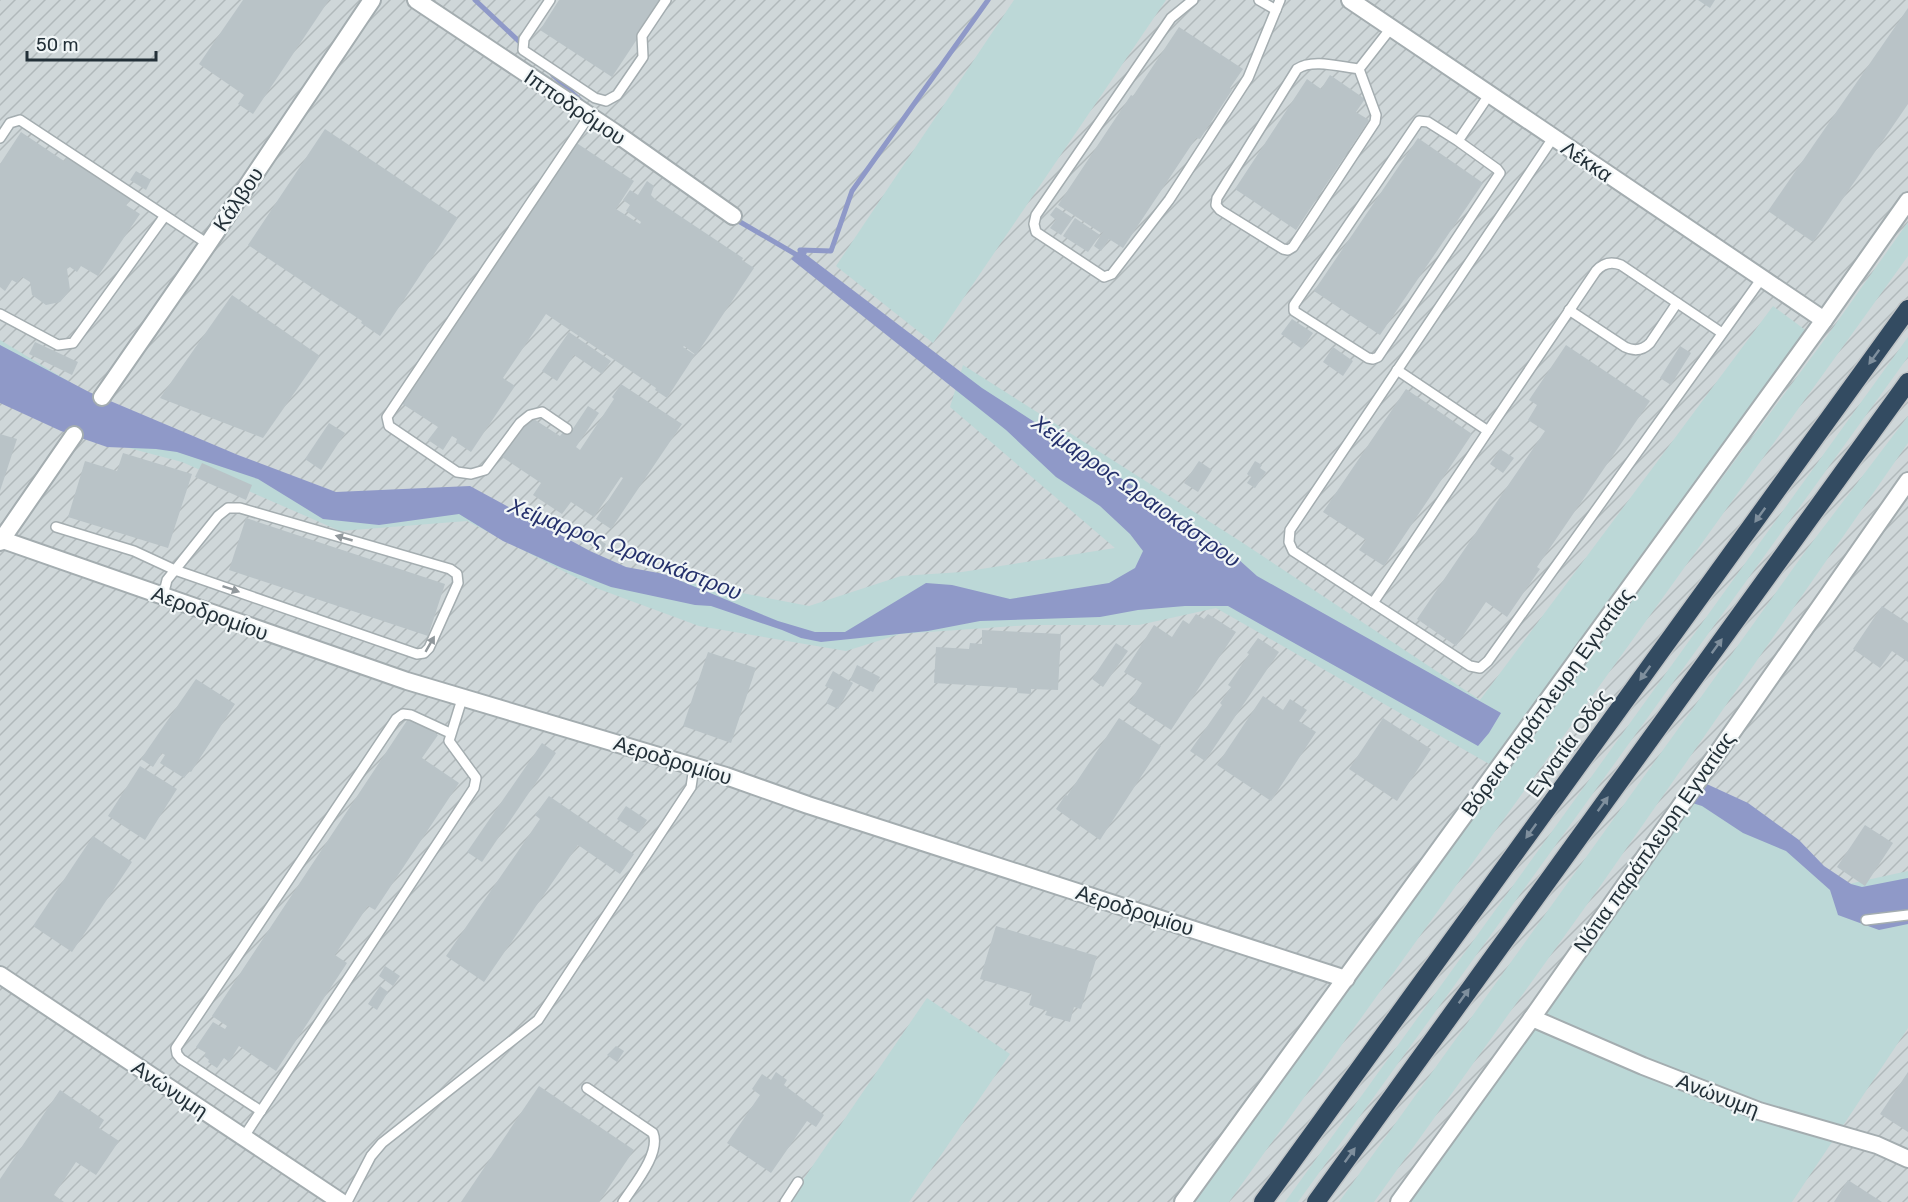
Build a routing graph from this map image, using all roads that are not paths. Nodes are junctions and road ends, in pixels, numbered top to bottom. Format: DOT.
graph roads {
  1 [pos="372,0"];
  2 [pos="416,0"];
  3 [pos="550,0"];
  4 [pos="666,0"];
  5 [pos="1193,0"];
  6 [pos="1259,0"];
  7 [pos="1280,0"];
  8 [pos="1350,0"];
  9 [pos="1276,10"];
  10 [pos="1390,28"];
  11 [pos="523,50"];
  12 [pos="513,65"];
  13 [pos="1359,69"];
  14 [pos="1489,95"];
  15 [pos="589,116"];
  16 [pos="0,138"];
  17 [pos="1553,138"];
  18 [pos="1458,141"];
  19 [pos="1908,201"];
  20 [pos="733,216"];
  21 [pos="164,217"];
  22 [pos="208,244"];
  23 [pos="1762,278"];
  24 [pos="1677,303"];
  25 [pos="1908,309"];
  26 [pos="1569,310"];
  27 [pos="0,314"];
  28 [pos="1824,320"];
  29 [pos="1722,333"];
  30 [pos="1397,370"];
  31 [pos="1908,382"];
  32 [pos="102,397"];
  33 [pos="567,429"];
  34 [pos="1488,431"];
  35 [pos="74,435"];
  36 [pos="1908,481"];
  37 [pos="56,527"];
  38 [pos="0,540"];
  39 [pos="175,570"];
  40 [pos="163,596"];
  41 [pos="1373,603"];
  42 [pos="462,699"];
  43 [pos="450,733"];
  44 [pos="694,767"];
  45 [pos="1908,915"];
  46 [pos="1866,920"];
  47 [pos="0,975"];
  48 [pos="1346,979"];
  49 [pos="1532,1018"];
  50 [pos="587,1088"];
  51 [pos="261,1111"];
  52 [pos="243,1138"];
  53 [pos="1908,1159"];
  54 [pos="798,1182"];
  55 [pos="341,1202"];
  56 [pos="347,1202"];
  57 [pos="624,1202"];
  58 [pos="785,1202"];
  59 [pos="1183,1202"];
  60 [pos="1263,1202"];
  61 [pos="1316,1202"];
  62 [pos="1399,1202"];
  1 -- 22 [label="street, Κάλβου"];
  2 -- 12 [label="street, Ιπποδρόμου"];
  3 -- 11 [label="lane"];
  4 -- 11 [label="lane"];
  5 -- 9 [label="lane"];
  6 -- 9 [label="lane"];
  7 -- 9 [label="lane"];
  8 -- 10 [label="street, Λέκκα"];
  10 -- 13 [label="lane"];
  10 -- 14 [label="street, Λέκκα"];
  11 -- 12 [label="lane"];
  12 -- 15 [label="street, Ιπποδρόμου"];
  13 -- 13 [label="lane"];
  14 -- 17 [label="street, Λέκκα"];
  14 -- 18 [label="lane"];
  15 -- 20 [label="street, Ιπποδρόμου"];
  15 -- 33 [label="lane"];
  16 -- 21 [label="lane"];
  17 -- 23 [label="street, Λέκκα"];
  17 -- 30 [label="lane"];
  18 -- 18 [label="lane"];
  19 -- 28 [label="street, Βόρεια παράπλευρη Εγνατίας"];
  21 -- 22 [label="lane"];
  21 -- 27 [label="lane"];
  22 -- 32 [label="street, Κάλβου"];
  23 -- 28 [label="street, Λέκκα"];
  23 -- 29 [label="lane"];
  24 -- 26 [label="lane"];
  24 -- 26 [label="lane"];
  24 -- 29 [label="lane"];
  25 -- 60 [label="highway, Εγνατία Οδός, one-way"];
  26 -- 34 [label="lane"];
  28 -- 48 [label="street, Βόρεια παράπλευρη Εγνατίας"];
  29 -- 41 [label="lane"];
  30 -- 34 [label="lane"];
  30 -- 41 [label="lane"];
  61 -- 31 [label="highway, one-way"];
  34 -- 41 [label="lane"];
  35 -- 38 [label="street"];
  36 -- 49 [label="street, Νότια παράπλευρη Εγνατίας"];
  37 -- 39 [label="lane"];
  38 -- 40 [label="street, Αεροδρομίου"];
  39 -- 39 [label="lane, one-way"];
  39 -- 40 [label="lane"];
  40 -- 42 [label="street, Αεροδρομίου"];
  42 -- 43 [label="lane"];
  42 -- 44 [label="street, Αεροδρομίου"];
  43 -- 51 [label="lane"];
  43 -- 51 [label="lane"];
  44 -- 48 [label="street, Αεροδρομίου"];
  44 -- 56 [label="lane"];
  45 -- 46 [label="lane"];
  47 -- 52 [label="street, Ανώνυμη"];
  48 -- 59 [label="street, Βόρεια παράπλευρη Εγνατίας"];
  49 -- 53 [label="street, Ανώνυμη"];
  49 -- 62 [label="street, Νότια παράπλευρη Εγνατίας"];
  50 -- 57 [label="lane"];
  51 -- 52 [label="lane"];
  52 -- 55 [label="street, Ανώνυμη"];
  54 -- 58 [label="lane"];
}
